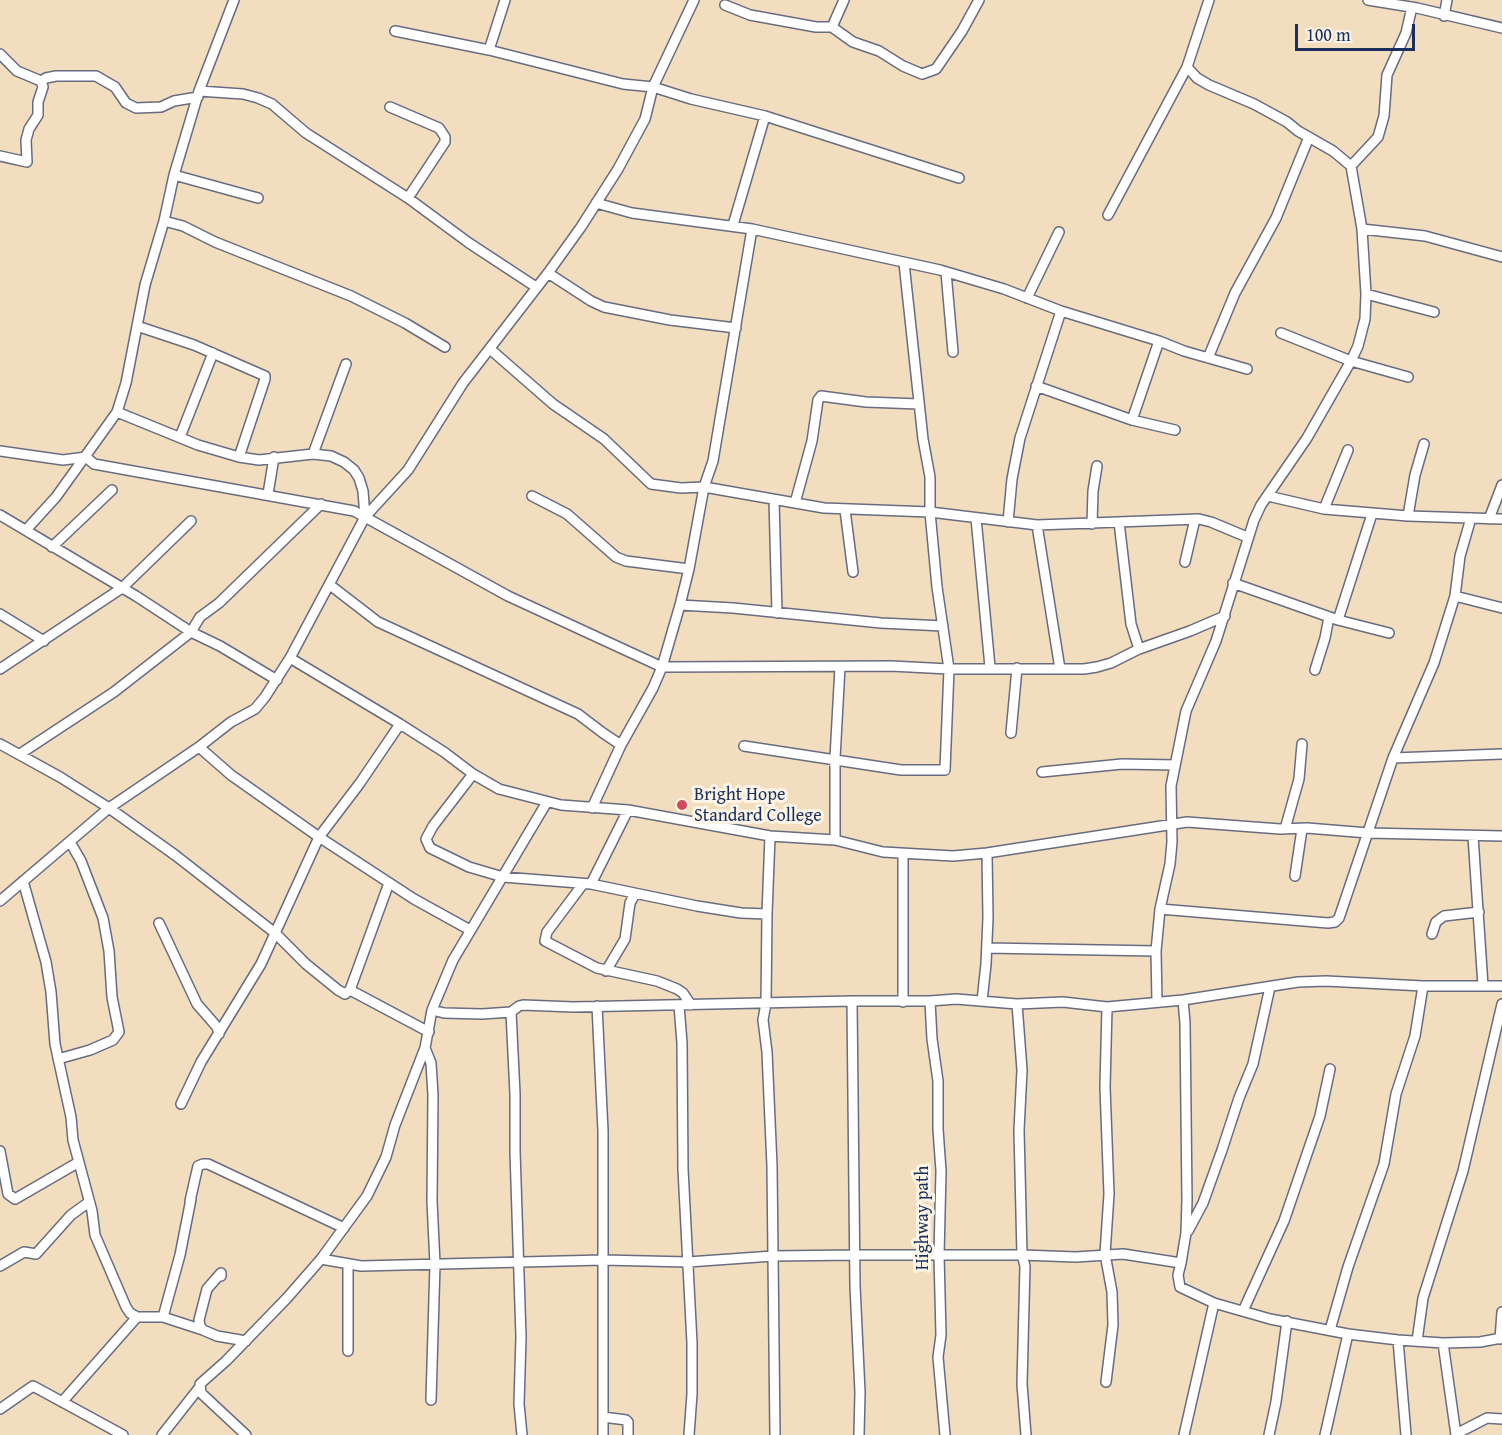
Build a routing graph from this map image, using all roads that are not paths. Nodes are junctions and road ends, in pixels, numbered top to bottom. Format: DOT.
graph roads {
  1 [pos="234,0"];
  2 [pos="505,0"];
  3 [pos="694,0"];
  4 [pos="844,0"];
  5 [pos="979,0"];
  6 [pos="1209,0"];
  7 [pos="1368,0"];
  8 [pos="1447,0"];
  9 [pos="726,5"];
  10 [pos="1415,5"];
  11 [pos="1444,16"];
  12 [pos="832,27"];
  13 [pos="1502,28"];
  14 [pos="395,31"];
  15 [pos="489,50"];
  16 [pos="0,54"];
  17 [pos="1187,67"];
  18 [pos="41,81"];
  19 [pos="653,87"];
  20 [pos="199,94"];
  21 [pos="390,107"];
  22 [pos="765,116"];
  23 [pos="1309,137"];
  24 [pos="0,156"];
  25 [pos="1351,166"];
  26 [pos="174,175"];
  27 [pos="959,178"];
  28 [pos="258,198"];
  29 [pos="408,198"];
  30 [pos="596,203"];
  31 [pos="1108,215"];
  32 [pos="164,221"];
  33 [pos="734,225"];
  34 [pos="752,229"];
  35 [pos="1362,229"];
  36 [pos="1059,232"];
  37 [pos="1502,257"];
  38 [pos="904,263"];
  39 [pos="946,272"];
  40 [pos="548,273"];
  41 [pos="536,287"];
  42 [pos="1366,294"];
  43 [pos="1028,298"];
  44 [pos="1061,311"];
  45 [pos="1434,312"];
  46 [pos="137,326"];
  47 [pos="736,328"];
  48 [pos="1281,333"];
  49 [pos="1158,341"];
  50 [pos="445,347"];
  51 [pos="490,349"];
  52 [pos="953,351"];
  53 [pos="213,353"];
  54 [pos="1208,358"];
  55 [pos="1351,361"];
  56 [pos="346,364"];
  57 [pos="1247,369"];
  58 [pos="1407,377"];
  59 [pos="1036,386"];
  60 [pos="919,405"];
  61 [pos="117,412"];
  62 [pos="1132,420"];
  63 [pos="1176,430"];
  64 [pos="180,437"];
  65 [pos="1424,444"];
  66 [pos="1348,450"];
  67 [pos="0,451"];
  68 [pos="313,454"];
  69 [pos="86,457"];
  70 [pos="239,457"];
  71 [pos="274,457"];
  72 [pos="1097,466"];
  73 [pos="1502,485"];
  74 [pos="704,487"];
  75 [pos="112,490"];
  76 [pos="268,494"];
  77 [pos="532,496"];
  78 [pos="1268,496"];
  79 [pos="774,500"];
  80 [pos="795,503"];
  81 [pos="321,504"];
  82 [pos="1324,509"];
  83 [pos="845,510"];
  84 [pos="930,512"];
  85 [pos="1372,513"];
  86 [pos="0,515"];
  87 [pos="1408,516"];
  88 [pos="365,517"];
  89 [pos="976,518"];
  90 [pos="1471,518"];
  91 [pos="1195,519"];
  92 [pos="1490,519"];
  93 [pos="1502,519"];
  94 [pos="191,521"];
  95 [pos="1008,522"];
  96 [pos="1119,522"];
  97 [pos="1092,524"];
  98 [pos="1037,525"];
  99 [pos="26,530"];
  100 [pos="1247,537"];
  101 [pos="52,548"];
  102 [pos="1185,562"];
  103 [pos="689,569"];
  104 [pos="853,572"];
  105 [pos="1233,583"];
  106 [pos="330,585"];
  107 [pos="122,588"];
  108 [pos="1455,596"];
  109 [pos="680,605"];
  110 [pos="1502,608"];
  111 [pos="777,613"];
  112 [pos="0,614"];
  113 [pos="1225,616"];
  114 [pos="1333,618"];
  115 [pos="944,626"];
  116 [pos="191,632"];
  117 [pos="1389,633"];
  118 [pos="44,641"];
  119 [pos="1139,649"];
  120 [pos="291,658"];
  121 [pos="840,666"];
  122 [pos="662,667"];
  123 [pos="990,667"];
  124 [pos="1017,668"];
  125 [pos="0,669"];
  126 [pos="949,669"];
  127 [pos="1060,669"];
  128 [pos="1315,670"];
  129 [pos="277,680"];
  130 [pos="400,724"];
  131 [pos="1011,733"];
  132 [pos="0,744"];
  133 [pos="1302,744"];
  134 [pos="621,745"];
  135 [pos="744,746"];
  136 [pos="199,747"];
  137 [pos="20,754"];
  138 [pos="1502,754"];
  139 [pos="835,758"];
  140 [pos="1393,758"];
  141 [pos="1175,765"];
  142 [pos="1042,772"];
  143 [pos="473,774"];
  144 [pos="547,802"];
  145 [pos="109,808"];
  146 [pos="592,808"];
  147 [pos="628,810"];
  148 [pos="1171,826"];
  149 [pos="1285,829"];
  150 [pos="1302,829"];
  151 [pos="1368,833"];
  152 [pos="770,836"];
  153 [pos="1473,836"];
  154 [pos="1502,836"];
  155 [pos="319,837"];
  156 [pos="835,840"];
  157 [pos="70,842"];
  158 [pos="987,853"];
  159 [pos="903,854"];
  160 [pos="1295,876"];
  161 [pos="504,878"];
  162 [pos="23,881"];
  163 [pos="390,883"];
  164 [pos="587,884"];
  165 [pos="633,898"];
  166 [pos="0,901"];
  167 [pos="1160,909"];
  168 [pos="1479,912"];
  169 [pos="767,914"];
  170 [pos="159,923"];
  171 [pos="470,930"];
  172 [pos="274,933"];
  173 [pos="1432,934"];
  174 [pos="987,948"];
  175 [pos="1156,951"];
  176 [pos="606,971"];
  177 [pos="1423,986"];
  178 [pos="1484,986"];
  179 [pos="1502,986"];
  180 [pos="1270,987"];
  181 [pos="350,990"];
  182 [pos="852,1000"];
  183 [pos="1183,1000"];
  184 [pos="930,1001"];
  185 [pos="982,1001"];
  186 [pos="903,1002"];
  187 [pos="1157,1002"];
  188 [pos="766,1003"];
  189 [pos="1017,1004"];
  190 [pos="1502,1004"];
  191 [pos="679,1005"];
  192 [pos="692,1005"];
  193 [pos="597,1006"];
  194 [pos="1107,1007"];
  195 [pos="432,1010"];
  196 [pos="511,1012"];
  197 [pos="219,1030"];
  198 [pos="429,1032"];
  199 [pos="425,1048"];
  200 [pos="58,1059"];
  201 [pos="1330,1070"];
  202 [pos="181,1104"];
  203 [pos="0,1151"];
  204 [pos="80,1162"];
  205 [pos="88,1202"];
  206 [pos="344,1228"];
  207 [pos="1186,1233"];
  208 [pos="1105,1254"];
  209 [pos="854,1255"];
  210 [pos="939,1255"];
  211 [pos="1022,1255"];
  212 [pos="773,1256"];
  213 [pos="321,1259"];
  214 [pos="603,1260"];
  215 [pos="519,1262"];
  216 [pos="687,1262"];
  217 [pos="1181,1263"];
  218 [pos="348,1264"];
  219 [pos="435,1264"];
  220 [pos="0,1266"];
  221 [pos="221,1276"];
  222 [pos="1214,1303"];
  223 [pos="1243,1311"];
  224 [pos="1502,1312"];
  225 [pos="137,1317"];
  226 [pos="163,1317"];
  227 [pos="1287,1321"];
  228 [pos="203,1330"];
  229 [pos="1330,1330"];
  230 [pos="1348,1334"];
  231 [pos="1501,1338"];
  232 [pos="1398,1340"];
  233 [pos="246,1341"];
  234 [pos="1417,1341"];
  235 [pos="1443,1343"];
  236 [pos="348,1351"];
  237 [pos="1106,1383"];
  238 [pos="199,1388"];
  239 [pos="431,1400"];
  240 [pos="62,1401"];
  241 [pos="0,1409"];
  242 [pos="603,1417"];
  243 [pos="1502,1419"];
  244 [pos="1456,1434"];
  245 [pos="123,1435"];
  246 [pos="162,1435"];
  247 [pos="246,1435"];
  248 [pos="522,1435"];
  249 [pos="603,1435"];
  250 [pos="628,1435"];
  251 [pos="689,1435"];
  252 [pos="775,1435"];
  253 [pos="859,1435"];
  254 [pos="945,1435"];
  255 [pos="1026,1435"];
  256 [pos="1184,1435"];
  257 [pos="1269,1435"];
  258 [pos="1325,1435"];
  259 [pos="1406,1435"];
  1 -- 20 [label="street"];
  2 -- 15 [label="street"];
  3 -- 19 [label="street"];
  4 -- 12 [label="street"];
  5 -- 12 [label="street"];
  6 -- 17 [label="street"];
  7 -- 10 [label="street"];
  8 -- 11 [label="street"];
  9 -- 12 [label="street"];
  10 -- 11 [label="street"];
  10 -- 25 [label="street"];
  11 -- 13 [label="street"];
  14 -- 15 [label="street"];
  15 -- 19 [label="street"];
  16 -- 18 [label="street"];
  17 -- 23 [label="street"];
  17 -- 31 [label="street"];
  18 -- 20 [label="street"];
  18 -- 24 [label="street"];
  19 -- 22 [label="street"];
  19 -- 30 [label="street"];
  20 -- 26 [label="street"];
  20 -- 29 [label="street"];
  21 -- 29 [label="street"];
  22 -- 27 [label="street"];
  22 -- 33 [label="street"];
  23 -- 25 [label="street"];
  23 -- 54 [label="street"];
  25 -- 35 [label="street"];
  26 -- 28 [label="street"];
  26 -- 32 [label="street"];
  29 -- 41 [label="street"];
  30 -- 33 [label="street"];
  30 -- 40 [label="street"];
  32 -- 46 [label="street"];
  32 -- 50 [label="street"];
  33 -- 34 [label="street"];
  34 -- 38 [label="street"];
  34 -- 47 [label="street"];
  35 -- 37 [label="street"];
  35 -- 42 [label="street"];
  36 -- 43 [label="street"];
  38 -- 39 [label="street"];
  38 -- 60 [label="street"];
  39 -- 43 [label="street"];
  39 -- 52 [label="street"];
  40 -- 41 [label="street"];
  40 -- 47 [label="street"];
  41 -- 51 [label="street"];
  42 -- 45 [label="street"];
  42 -- 55 [label="street"];
  43 -- 44 [label="street"];
  44 -- 49 [label="street"];
  44 -- 59 [label="street"];
  46 -- 53 [label="street"];
  46 -- 61 [label="street"];
  47 -- 74 [label="street"];
  48 -- 55 [label="street"];
  49 -- 54 [label="street"];
  49 -- 62 [label="street"];
  51 -- 74 [label="street"];
  51 -- 88 [label="street"];
  53 -- 64 [label="street"];
  53 -- 70 [label="street"];
  54 -- 57 [label="street"];
  55 -- 58 [label="street"];
  55 -- 78 [label="street"];
  56 -- 68 [label="street"];
  59 -- 62 [label="street"];
  59 -- 95 [label="street"];
  60 -- 80 [label="street"];
  60 -- 84 [label="street"];
  61 -- 64 [label="street"];
  61 -- 69 [label="street"];
  62 -- 63 [label="street"];
  64 -- 70 [label="street"];
  65 -- 87 [label="street"];
  66 -- 82 [label="street"];
  67 -- 69 [label="street"];
  68 -- 71 [label="street"];
  68 -- 88 [label="street"];
  69 -- 76 [label="street"];
  69 -- 99 [label="street"];
  70 -- 71 [label="street"];
  71 -- 76 [label="street"];
  72 -- 97 [label="street"];
  73 -- 92 [label="street"];
  74 -- 79 [label="street"];
  74 -- 103 [label="street"];
  75 -- 101 [label="street"];
  76 -- 81 [label="street"];
  77 -- 103 [label="street"];
  78 -- 82 [label="street"];
  78 -- 100 [label="street"];
  79 -- 80 [label="street"];
  79 -- 111 [label="street"];
  80 -- 83 [label="street"];
  81 -- 88 [label="street"];
  81 -- 116 [label="street"];
  82 -- 85 [label="street"];
  83 -- 84 [label="street"];
  83 -- 104 [label="street"];
  84 -- 89 [label="street"];
  84 -- 115 [label="street"];
  85 -- 87 [label="street"];
  85 -- 114 [label="street"];
  86 -- 99 [label="street"];
  87 -- 90 [label="street"];
  88 -- 106 [label="street"];
  88 -- 122 [label="street"];
  89 -- 95 [label="street"];
  89 -- 123 [label="street"];
  90 -- 92 [label="street"];
  90 -- 108 [label="street"];
  91 -- 96 [label="street"];
  91 -- 100 [label="street"];
  91 -- 102 [label="street"];
  92 -- 93 [label="street"];
  94 -- 107 [label="street"];
  95 -- 98 [label="street"];
  96 -- 97 [label="street"];
  96 -- 119 [label="street"];
  97 -- 98 [label="street"];
  98 -- 127 [label="street"];
  99 -- 101 [label="street"];
  100 -- 105 [label="street"];
  101 -- 107 [label="street"];
  103 -- 109 [label="street"];
  105 -- 113 [label="street"];
  105 -- 114 [label="street"];
  106 -- 120 [label="street"];
  106 -- 134 [label="street"];
  107 -- 116 [label="street"];
  107 -- 118 [label="street"];
  108 -- 110 [label="street"];
  108 -- 140 [label="street"];
  109 -- 111 [label="street"];
  109 -- 122 [label="street"];
  111 -- 115 [label="street"];
  112 -- 118 [label="street"];
  113 -- 119 [label="street"];
  113 -- 141 [label="street"];
  114 -- 117 [label="street"];
  114 -- 128 [label="street"];
  115 -- 126 [label="street"];
  116 -- 129 [label="street"];
  116 -- 137 [label="street"];
  118 -- 125 [label="street"];
  119 -- 127 [label="street"];
  120 -- 129 [label="street"];
  120 -- 130 [label="street"];
  121 -- 122 [label="street"];
  121 -- 126 [label="street"];
  121 -- 139 [label="street"];
  122 -- 134 [label="street"];
  123 -- 124 [label="street"];
  123 -- 126 [label="street"];
  124 -- 127 [label="street"];
  124 -- 131 [label="street"];
  126 -- 139 [label="street"];
  129 -- 136 [label="street"];
  130 -- 143 [label="street"];
  130 -- 155 [label="street"];
  132 -- 137 [label="street"];
  133 -- 149 [label="street"];
  134 -- 146 [label="street"];
  135 -- 139 [label="street"];
  136 -- 145 [label="street"];
  136 -- 155 [label="street"];
  137 -- 145 [label="street"];
  138 -- 140 [label="street"];
  139 -- 156 [label="street"];
  140 -- 151 [label="street"];
  141 -- 142 [label="street"];
  141 -- 148 [label="street"];
  143 -- 144 [label="street"];
  143 -- 161 [label="street"];
  144 -- 146 [label="street"];
  144 -- 161 [label="street"];
  145 -- 157 [label="street"];
  145 -- 172 [label="street"];
  146 -- 147 [label="street"];
  147 -- 152 [label="street"];
  147 -- 164 [label="street"];
  148 -- 149 [label="street"];
  148 -- 158 [label="street"];
  148 -- 167 [label="street"];
  149 -- 150 [label="street"];
  150 -- 151 [label="street"];
  150 -- 160 [label="street"];
  151 -- 153 [label="street"];
  151 -- 167 [label="street"];
  152 -- 156 [label="street"];
  152 -- 169 [label="street"];
  153 -- 154 [label="street"];
  153 -- 168 [label="street"];
  155 -- 163 [label="street"];
  155 -- 172 [label="street"];
  156 -- 159 [label="street"];
  157 -- 162 [label="street"];
  157 -- 200 [label="street"];
  158 -- 159 [label="street"];
  158 -- 174 [label="street"];
  159 -- 186 [label="street"];
  161 -- 164 [label="street"];
  161 -- 171 [label="street"];
  162 -- 166 [label="street"];
  162 -- 200 [label="street"];
  163 -- 171 [label="street"];
  163 -- 181 [label="street"];
  164 -- 165 [label="street"];
  164 -- 176 [label="street"];
  165 -- 169 [label="street"];
  165 -- 176 [label="street"];
  167 -- 175 [label="street"];
  168 -- 173 [label="street"];
  168 -- 178 [label="street"];
  169 -- 188 [label="street"];
  170 -- 197 [label="street"];
  171 -- 195 [label="street"];
  172 -- 181 [label="street"];
  172 -- 197 [label="street"];
  174 -- 175 [label="street"];
  174 -- 185 [label="street"];
  175 -- 187 [label="street"];
  176 -- 192 [label="street"];
  177 -- 178 [label="street"];
  177 -- 180 [label="street"];
  177 -- 229 [label="street"];
  178 -- 179 [label="street"];
  180 -- 183 [label="street"];
  180 -- 207 [label="street"];
  181 -- 198 [label="street"];
  182 -- 186 [label="street"];
  182 -- 188 [label="street"];
  182 -- 209 [label="street"];
  183 -- 187 [label="street"];
  183 -- 207 [label="street"];
  184 -- 185 [label="street"];
  184 -- 186 [label="street"];
  184 -- 210 [label="street, Highway path"];
  185 -- 189 [label="street"];
  187 -- 194 [label="street"];
  188 -- 192 [label="street"];
  188 -- 212 [label="street"];
  189 -- 194 [label="street"];
  189 -- 211 [label="street"];
  190 -- 234 [label="street"];
  191 -- 192 [label="street"];
  191 -- 193 [label="street"];
  191 -- 216 [label="street"];
  193 -- 196 [label="street"];
  193 -- 214 [label="street"];
  194 -- 208 [label="street"];
  195 -- 196 [label="street"];
  195 -- 198 [label="street"];
  196 -- 215 [label="street"];
  197 -- 202 [label="street"];
  198 -- 199 [label="street"];
  199 -- 206 [label="street"];
  199 -- 219 [label="street"];
  200 -- 204 [label="street"];
  201 -- 223 [label="street"];
  203 -- 204 [label="street"];
  204 -- 205 [label="street"];
  205 -- 220 [label="street"];
  205 -- 225 [label="street"];
  206 -- 213 [label="street"];
  206 -- 226 [label="street"];
  207 -- 217 [label="street"];
  208 -- 211 [label="street"];
  208 -- 217 [label="street"];
  208 -- 237 [label="street"];
  209 -- 210 [label="street"];
  209 -- 212 [label="street"];
  209 -- 253 [label="street"];
  210 -- 211 [label="street"];
  210 -- 254 [label="street, Highway path"];
  211 -- 255 [label="street"];
  212 -- 216 [label="street"];
  212 -- 252 [label="street"];
  213 -- 218 [label="street"];
  213 -- 233 [label="street"];
  214 -- 215 [label="street"];
  214 -- 216 [label="street"];
  214 -- 242 [label="street"];
  215 -- 219 [label="street"];
  215 -- 248 [label="street"];
  216 -- 251 [label="street"];
  217 -- 222 [label="street"];
  218 -- 219 [label="street"];
  218 -- 236 [label="street"];
  219 -- 239 [label="street"];
  221 -- 228 [label="street"];
  222 -- 223 [label="street"];
  222 -- 256 [label="street"];
  223 -- 227 [label="street"];
  224 -- 231 [label="street"];
  225 -- 226 [label="street"];
  225 -- 240 [label="street"];
  226 -- 228 [label="street"];
  227 -- 229 [label="street"];
  227 -- 257 [label="street"];
  228 -- 233 [label="street"];
  229 -- 230 [label="street"];
  230 -- 232 [label="street"];
  230 -- 258 [label="street"];
  231 -- 235 [label="street"];
  232 -- 234 [label="street"];
  232 -- 259 [label="street"];
  233 -- 238 [label="street"];
  234 -- 235 [label="street"];
  235 -- 244 [label="street"];
  238 -- 246 [label="street"];
  238 -- 247 [label="street"];
  240 -- 241 [label="street"];
  240 -- 245 [label="street"];
  242 -- 249 [label="street"];
  242 -- 250 [label="street"];
  243 -- 244 [label="street"];
}
